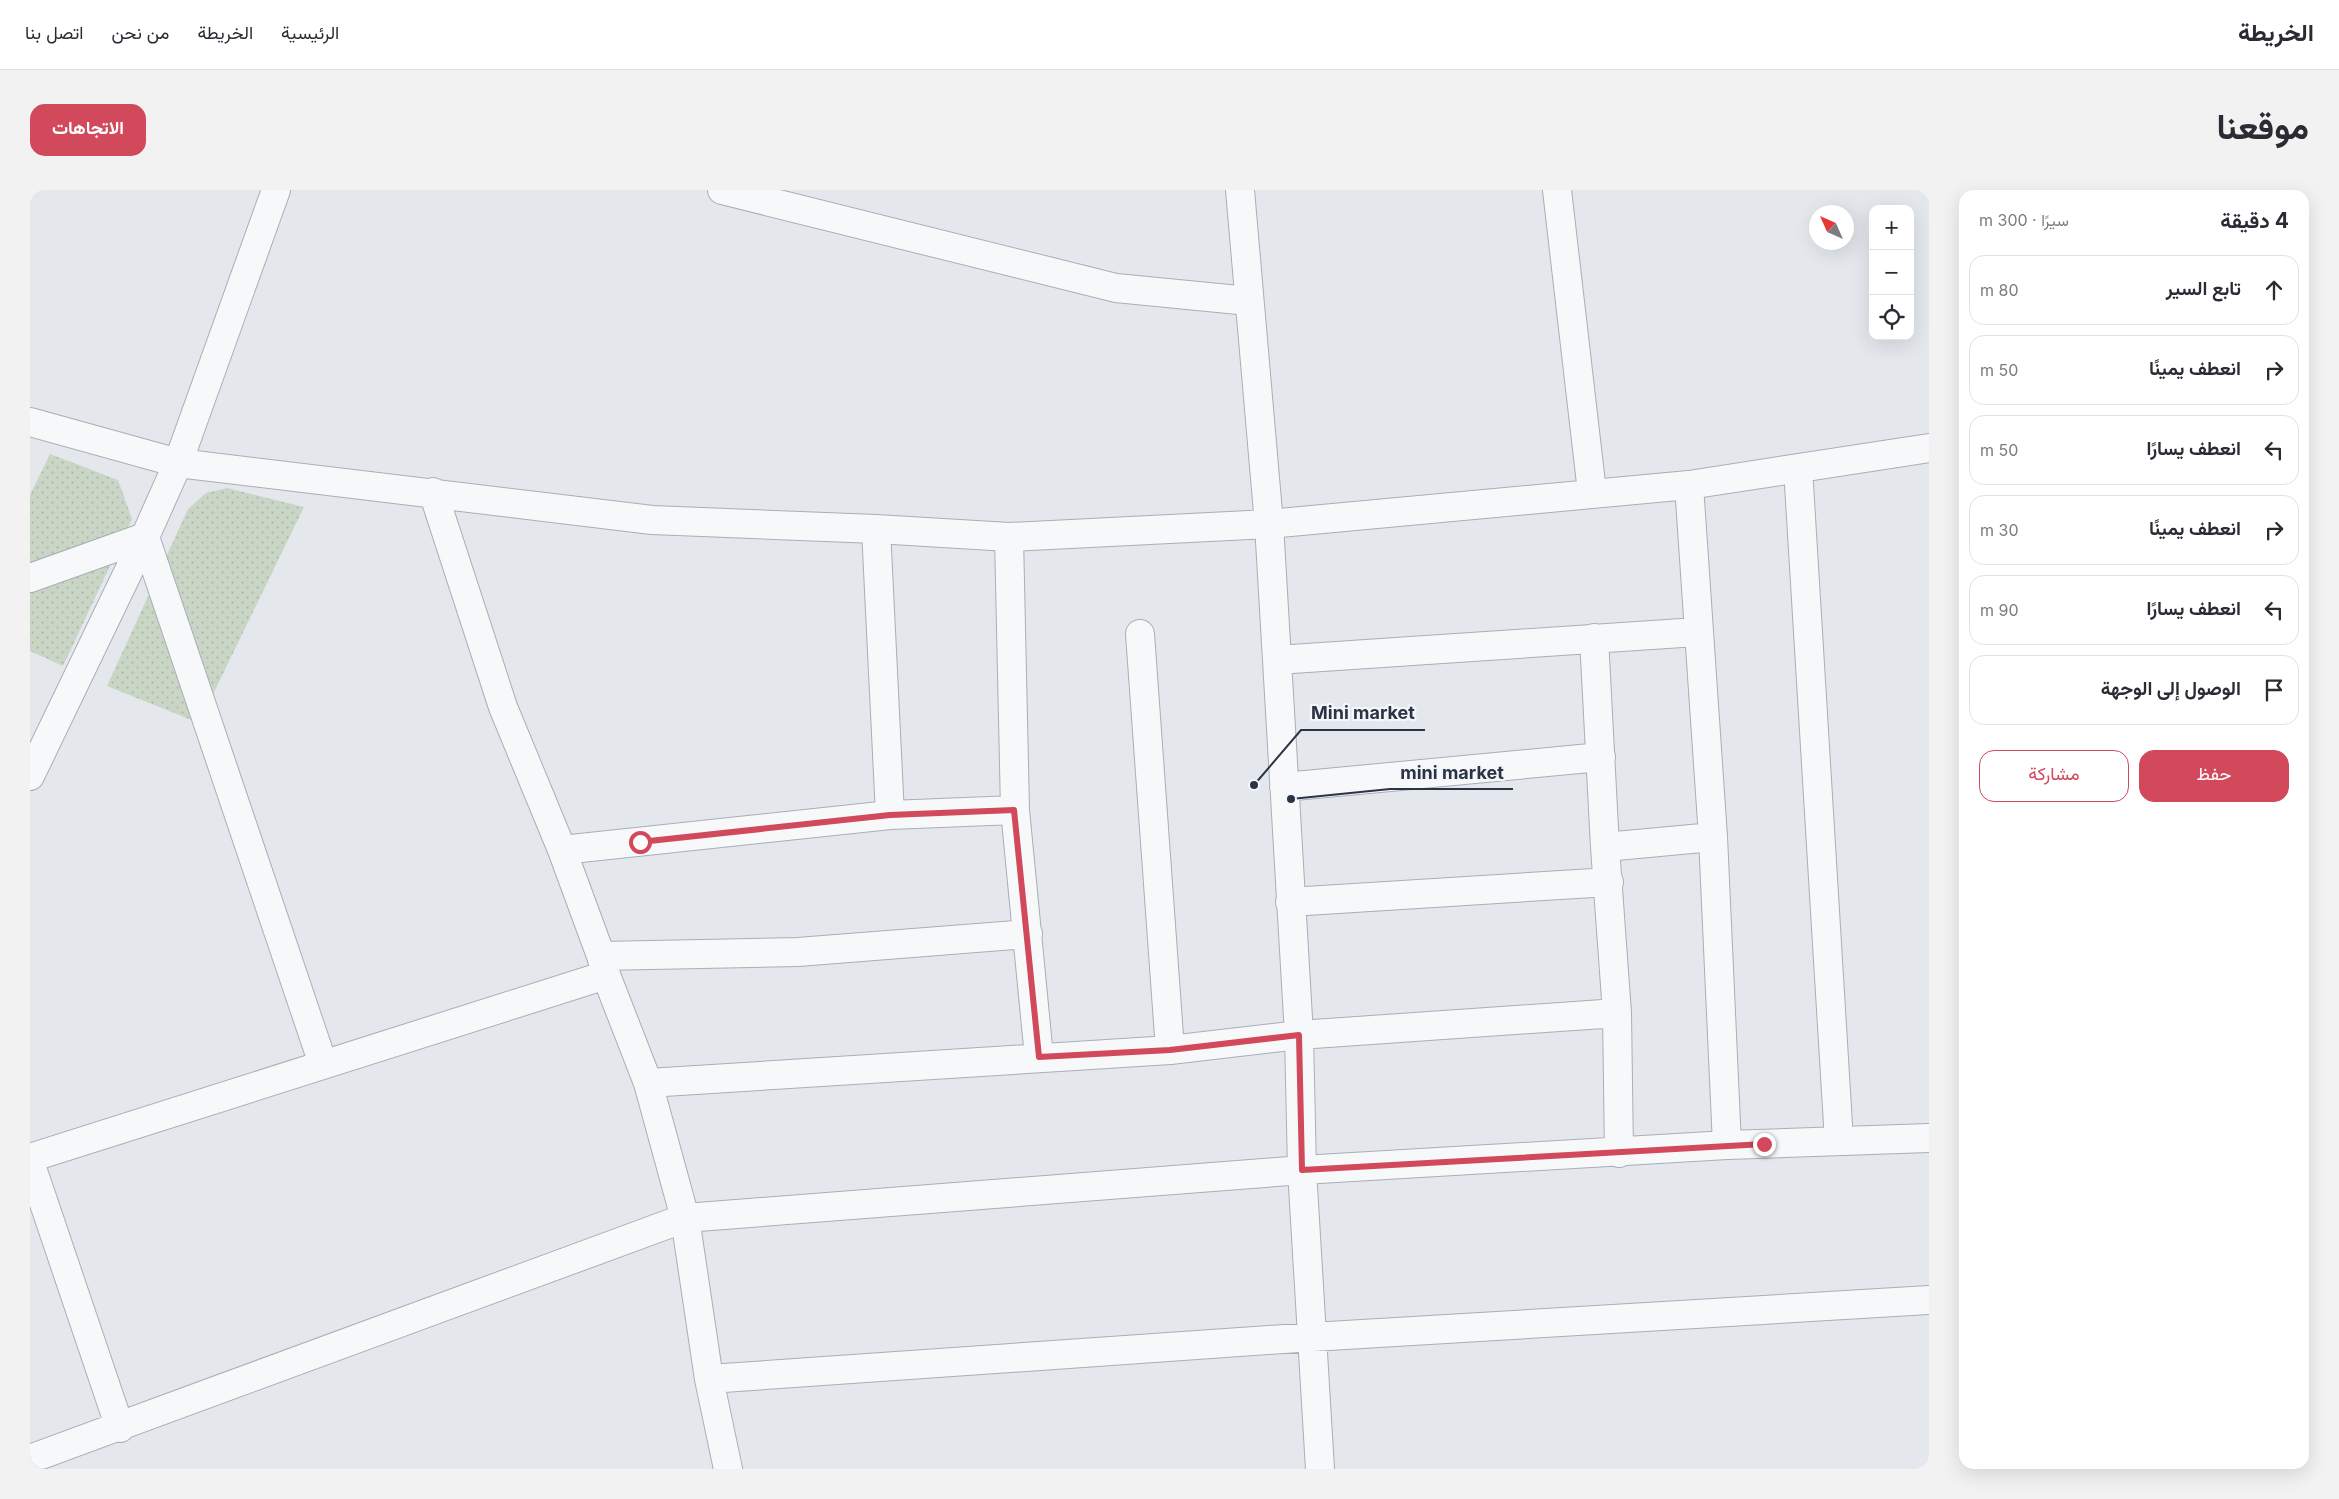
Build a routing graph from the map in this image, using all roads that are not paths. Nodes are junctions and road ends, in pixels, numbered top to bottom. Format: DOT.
graph roads {
  1 [pos="276,190"];
  2 [pos="722,190"];
  3 [pos="1240,190"];
  4 [pos="1557,190"];
  5 [pos="1249,301"];
  6 [pos="30,422"];
  7 [pos="1929,448"];
  8 [pos="178,463"];
  9 [pos="1798,468"];
  10 [pos="1689,485"];
  11 [pos="433,492"];
  12 [pos="1592,492"];
  13 [pos="1269,524"];
  14 [pos="876,529"];
  15 [pos="145,537"];
  16 [pos="1009,537"];
  17 [pos="30,578"];
  18 [pos="1697,632"];
  19 [pos="1140,634"];
  20 [pos="1594,638"];
  21 [pos="1277,660"];
  22 [pos="1600,756"];
  23 [pos="30,776"];
  24 [pos="1284,787"];
  25 [pos="1014,810"];
  26 [pos="890,815"];
  27 [pos="1713,837"];
  28 [pos="1605,847"];
  29 [pos="562,850"];
  30 [pos="1610,882"];
  31 [pos="1290,902"];
  32 [pos="1028,934"];
  33 [pos="604,966"];
  34 [pos="1617,1013"];
  35 [pos="1299,1035"];
  36 [pos="1170,1050"];
  37 [pos="1039,1057"];
  38 [pos="323,1064"];
  39 [pos="648,1083"];
  40 [pos="1929,1138"];
  41 [pos="1839,1142"];
  42 [pos="1727,1146"];
  43 [pos="1619,1153"];
  44 [pos="30,1160"];
  45 [pos="1302,1170"];
  46 [pos="686,1218"];
  47 [pos="1929,1300"];
  48 [pos="1312,1337"];
  49 [pos="709,1379"];
  50 [pos="120,1428"];
  51 [pos="30,1459"];
  52 [pos="728,1469"];
  53 [pos="1320,1469"];
  1 -- 8 [label="street"];
  2 -- 5 [label="street"];
  3 -- 5 [label="street"];
  4 -- 12 [label="street"];
  5 -- 13 [label="street"];
  6 -- 8 [label="street"];
  7 -- 9 [label="street"];
  8 -- 11 [label="street"];
  8 -- 15 [label="street"];
  9 -- 10 [label="street"];
  9 -- 41 [label="street"];
  10 -- 12 [label="street"];
  10 -- 18 [label="street"];
  11 -- 14 [label="street"];
  11 -- 29 [label="street"];
  12 -- 13 [label="street"];
  13 -- 16 [label="street"];
  13 -- 21 [label="street"];
  14 -- 16 [label="street"];
  14 -- 26 [label="street"];
  15 -- 17 [label="street"];
  15 -- 23 [label="street"];
  15 -- 38 [label="street"];
  16 -- 25 [label="street"];
  18 -- 20 [label="street"];
  18 -- 27 [label="street"];
  19 -- 36 [label="street"];
  20 -- 21 [label="street"];
  20 -- 22 [label="street"];
  21 -- 24 [label="street"];
  22 -- 24 [label="street"];
  22 -- 28 [label="street"];
  24 -- 31 [label="street"];
  25 -- 26 [label="street"];
  25 -- 32 [label="street"];
  26 -- 29 [label="street"];
  27 -- 28 [label="street"];
  27 -- 42 [label="street"];
  28 -- 30 [label="street"];
  29 -- 33 [label="street"];
  30 -- 31 [label="street"];
  30 -- 34 [label="street"];
  31 -- 35 [label="street"];
  32 -- 33 [label="street"];
  32 -- 37 [label="street"];
  33 -- 38 [label="street"];
  33 -- 39 [label="street"];
  34 -- 35 [label="street"];
  34 -- 43 [label="street"];
  35 -- 36 [label="street"];
  35 -- 45 [label="street"];
  36 -- 37 [label="street"];
  37 -- 39 [label="street"];
  38 -- 44 [label="street"];
  39 -- 46 [label="street"];
  40 -- 41 [label="street"];
  41 -- 42 [label="street"];
  42 -- 43 [label="street"];
  43 -- 45 [label="street"];
  44 -- 50 [label="street"];
  45 -- 46 [label="street"];
  45 -- 48 [label="street"];
  46 -- 49 [label="street"];
  46 -- 50 [label="street"];
  47 -- 48 [label="street"];
  48 -- 49 [label="street"];
  48 -- 53 [label="street"];
  49 -- 52 [label="street"];
  50 -- 51 [label="street"];
}
